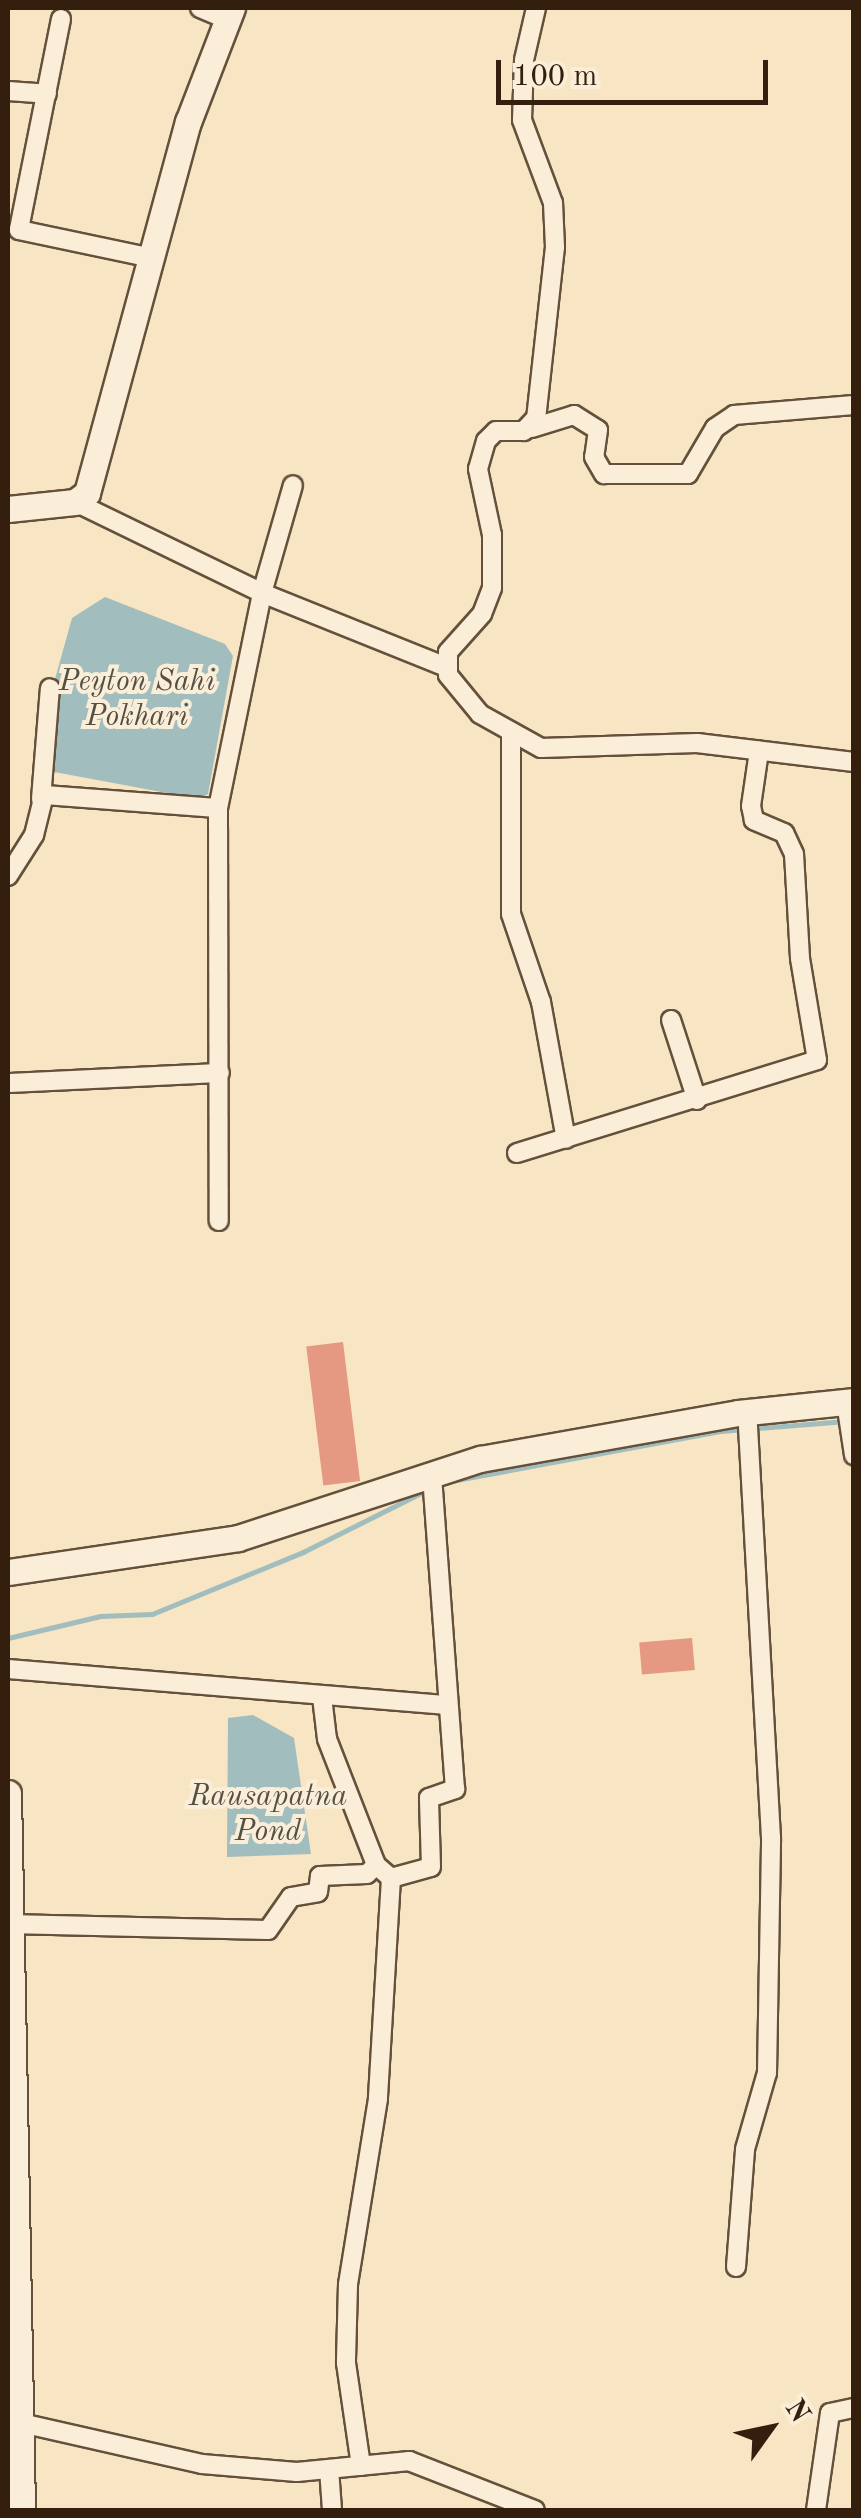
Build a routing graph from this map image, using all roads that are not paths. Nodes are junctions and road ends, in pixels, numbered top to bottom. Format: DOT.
graph roads {
  1 [pos="200,8"];
  2 [pos="536,8"];
  3 [pos="229,13"];
  4 [pos="61,19"];
  5 [pos="8,90"];
  6 [pos="46,94"];
  7 [pos="152,258"];
  8 [pos="854,405"];
  9 [pos="532,428"];
  10 [pos="293,484"];
  11 [pos="75,502"];
  12 [pos="8,509"];
  13 [pos="262,593"];
  14 [pos="446,666"];
  15 [pos="50,688"];
  16 [pos="511,736"];
  17 [pos="758,751"];
  18 [pos="854,762"];
  19 [pos="40,799"];
  20 [pos="218,808"];
  21 [pos="8,876"];
  22 [pos="670,1020"];
  23 [pos="220,1073"];
  24 [pos="8,1084"];
  25 [pos="696,1100"];
  26 [pos="566,1138"];
  27 [pos="517,1153"];
  28 [pos="218,1222"];
  29 [pos="850,1402"];
  30 [pos="747,1412"];
  31 [pos="854,1455"];
  32 [pos="432,1474"];
  33 [pos="8,1572"];
  34 [pos="8,1668"];
  35 [pos="322,1697"];
  36 [pos="448,1706"];
  37 [pos="8,1793"];
  38 [pos="376,1866"];
  39 [pos="392,1878"];
  40 [pos="9,1923"];
  41 [pos="11,2040"];
  42 [pos="736,2267"];
  43 [pos="854,2408"];
  44 [pos="13,2420"];
  45 [pos="361,2466"];
  46 [pos="328,2469"];
  47 [pos="22,2510"];
  48 [pos="332,2510"];
  49 [pos="535,2510"];
  50 [pos="816,2510"];
  1 -- 3 [label="street"];
  2 -- 9 [label="street"];
  3 -- 7 [label="street"];
  4 -- 6 [label="street"];
  5 -- 6 [label="street"];
  6 -- 7 [label="street"];
  7 -- 11 [label="street"];
  8 -- 9 [label="street"];
  9 -- 14 [label="street"];
  10 -- 13 [label="street"];
  11 -- 12 [label="street"];
  11 -- 13 [label="street"];
  13 -- 14 [label="street"];
  13 -- 20 [label="street"];
  14 -- 16 [label="street"];
  15 -- 19 [label="street"];
  16 -- 17 [label="street"];
  16 -- 26 [label="street"];
  17 -- 18 [label="street"];
  17 -- 25 [label="street"];
  19 -- 20 [label="street"];
  19 -- 21 [label="street"];
  20 -- 23 [label="street"];
  22 -- 25 [label="street"];
  23 -- 24 [label="street"];
  23 -- 28 [label="street"];
  25 -- 26 [label="street"];
  26 -- 27 [label="street"];
  29 -- 30 [label="street"];
  29 -- 31 [label="street"];
  30 -- 32 [label="street"];
  30 -- 42 [label="street"];
  32 -- 33 [label="street"];
  32 -- 36 [label="street"];
  34 -- 35 [label="street"];
  35 -- 36 [label="street"];
  35 -- 38 [label="street"];
  36 -- 39 [label="street"];
  37 -- 40 [label="street"];
  38 -- 39 [label="street"];
  38 -- 40 [label="street"];
  39 -- 45 [label="street"];
  40 -- 41 [label="street"];
  41 -- 44 [label="street"];
  43 -- 50 [label="street"];
  44 -- 46 [label="street"];
  44 -- 47 [label="street"];
  45 -- 46 [label="street"];
  45 -- 49 [label="street"];
  46 -- 48 [label="street"];
}
